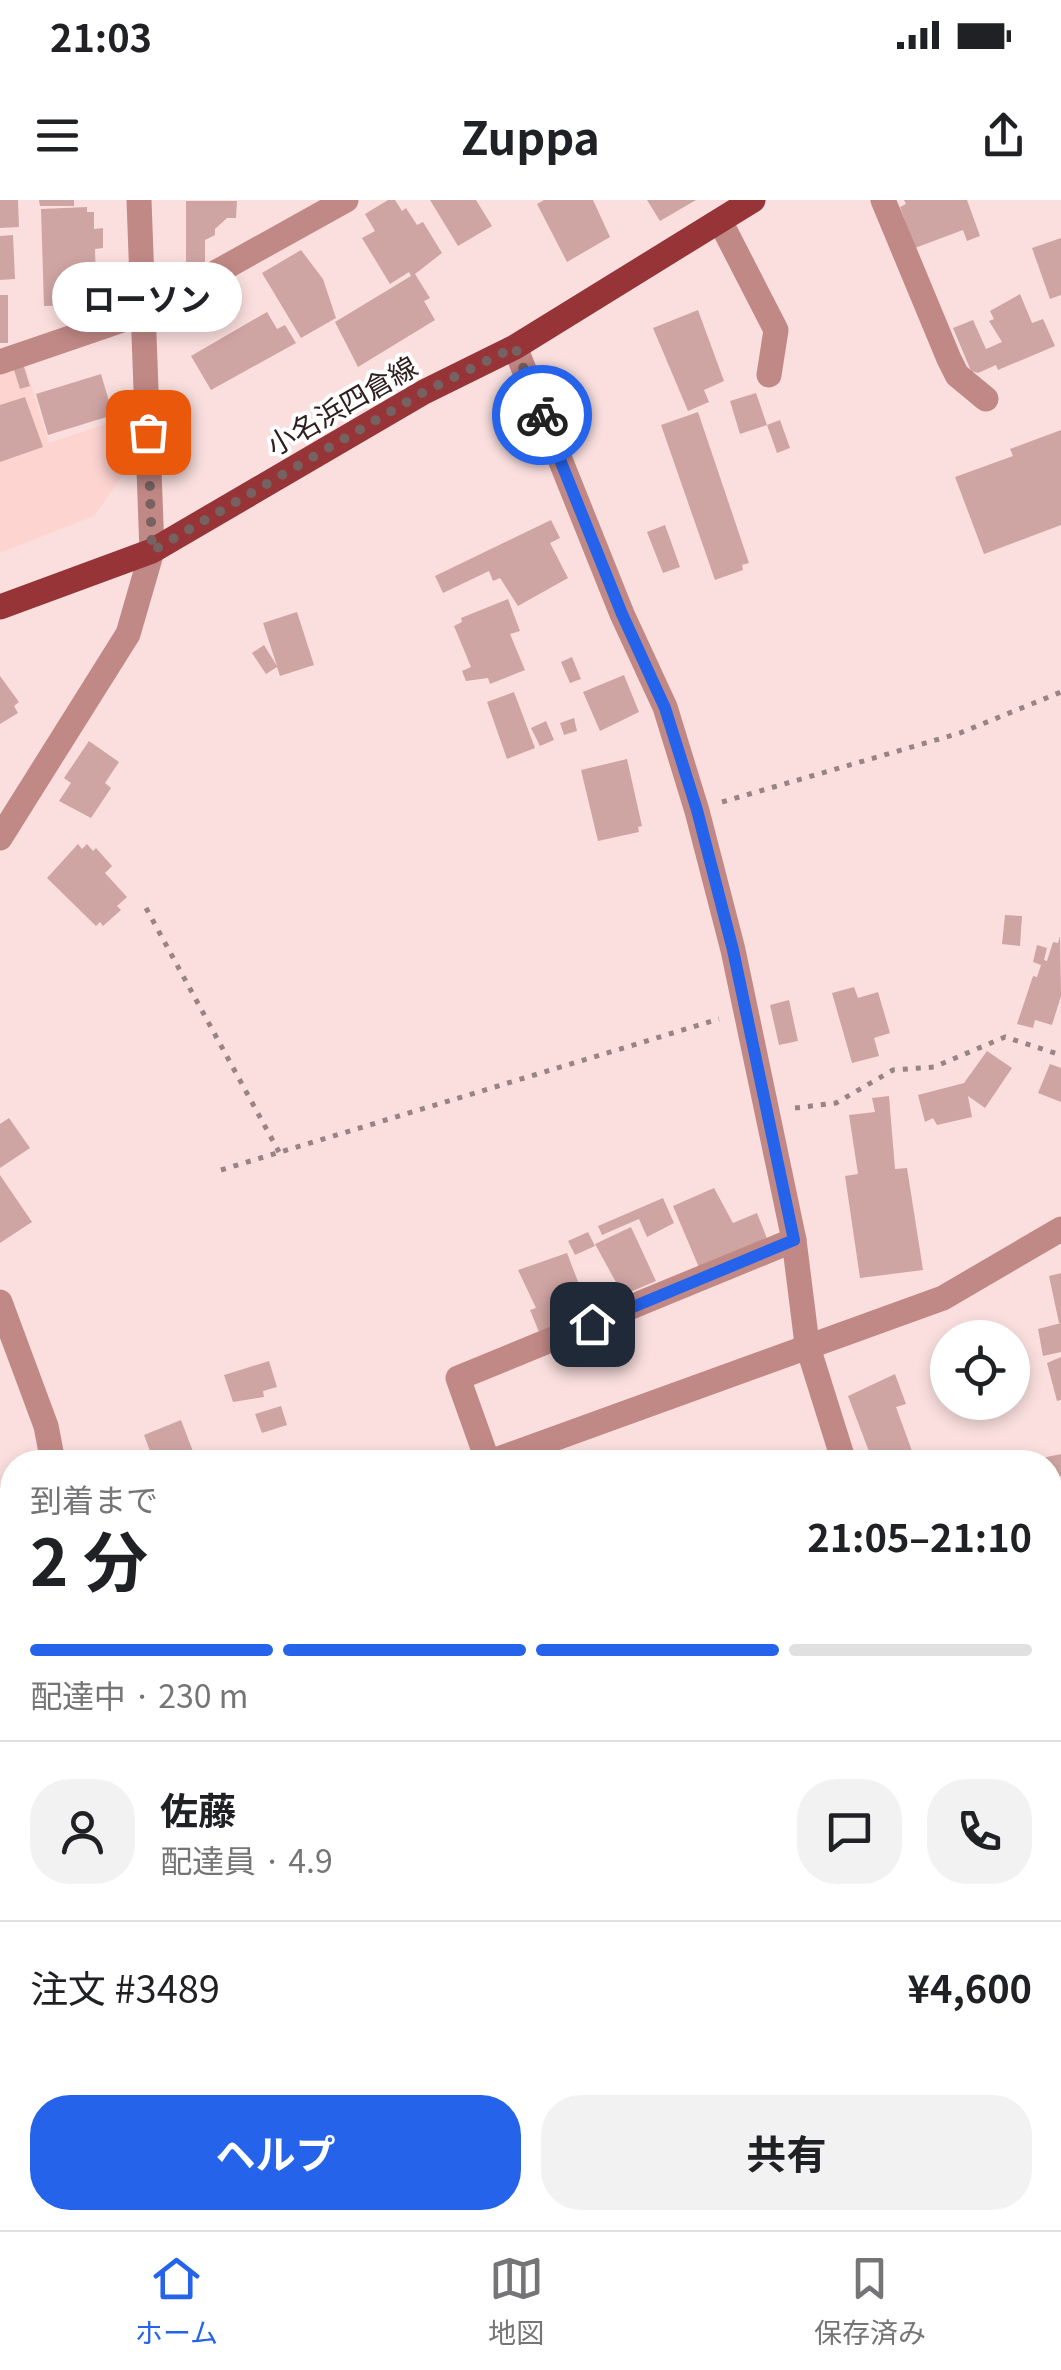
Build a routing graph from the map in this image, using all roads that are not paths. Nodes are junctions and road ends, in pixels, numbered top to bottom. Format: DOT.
graph roads {
  1 [pos="139,200"];
  2 [pos="346,200"];
  3 [pos="753,200"];
  4 [pos="883,200"];
  5 [pos="720,221"];
  6 [pos="143,313"];
  7 [pos="515,347"];
  8 [pos="0,362"];
  9 [pos="769,375"];
  10 [pos="986,399"];
  11 [pos="152,551"];
  12 [pos="0,607"];
  13 [pos="0,838"];
  14 [pos="1061,1229"];
  15 [pos="794,1240"];
  16 [pos="0,1302"];
  17 [pos="807,1344"];
  18 [pos="51,1450"];
  19 [pos="485,1450"];
  20 [pos="521,1450"];
  21 [pos="840,1450"];
  1 -- 6 [label="street"];
  2 -- 6 [label="street"];
  3 -- 5 [label="main road, 小名浜四倉線"];
  4 -- 10 [label="street"];
  5 -- 7 [label="main road, 小名浜四倉線"];
  5 -- 9 [label="street"];
  6 -- 8 [label="street"];
  6 -- 11 [label="street"];
  7 -- 11 [label="main road, 小名浜四倉線"];
  7 -- 15 [label="street"];
  11 -- 12 [label="main road, 小名浜四倉線"];
  11 -- 13 [label="street"];
  14 -- 17 [label="street"];
  15 -- 17 [label="street"];
  15 -- 19 [label="street"];
  16 -- 18 [label="street"];
  17 -- 20 [label="street"];
  17 -- 21 [label="street"];
}
